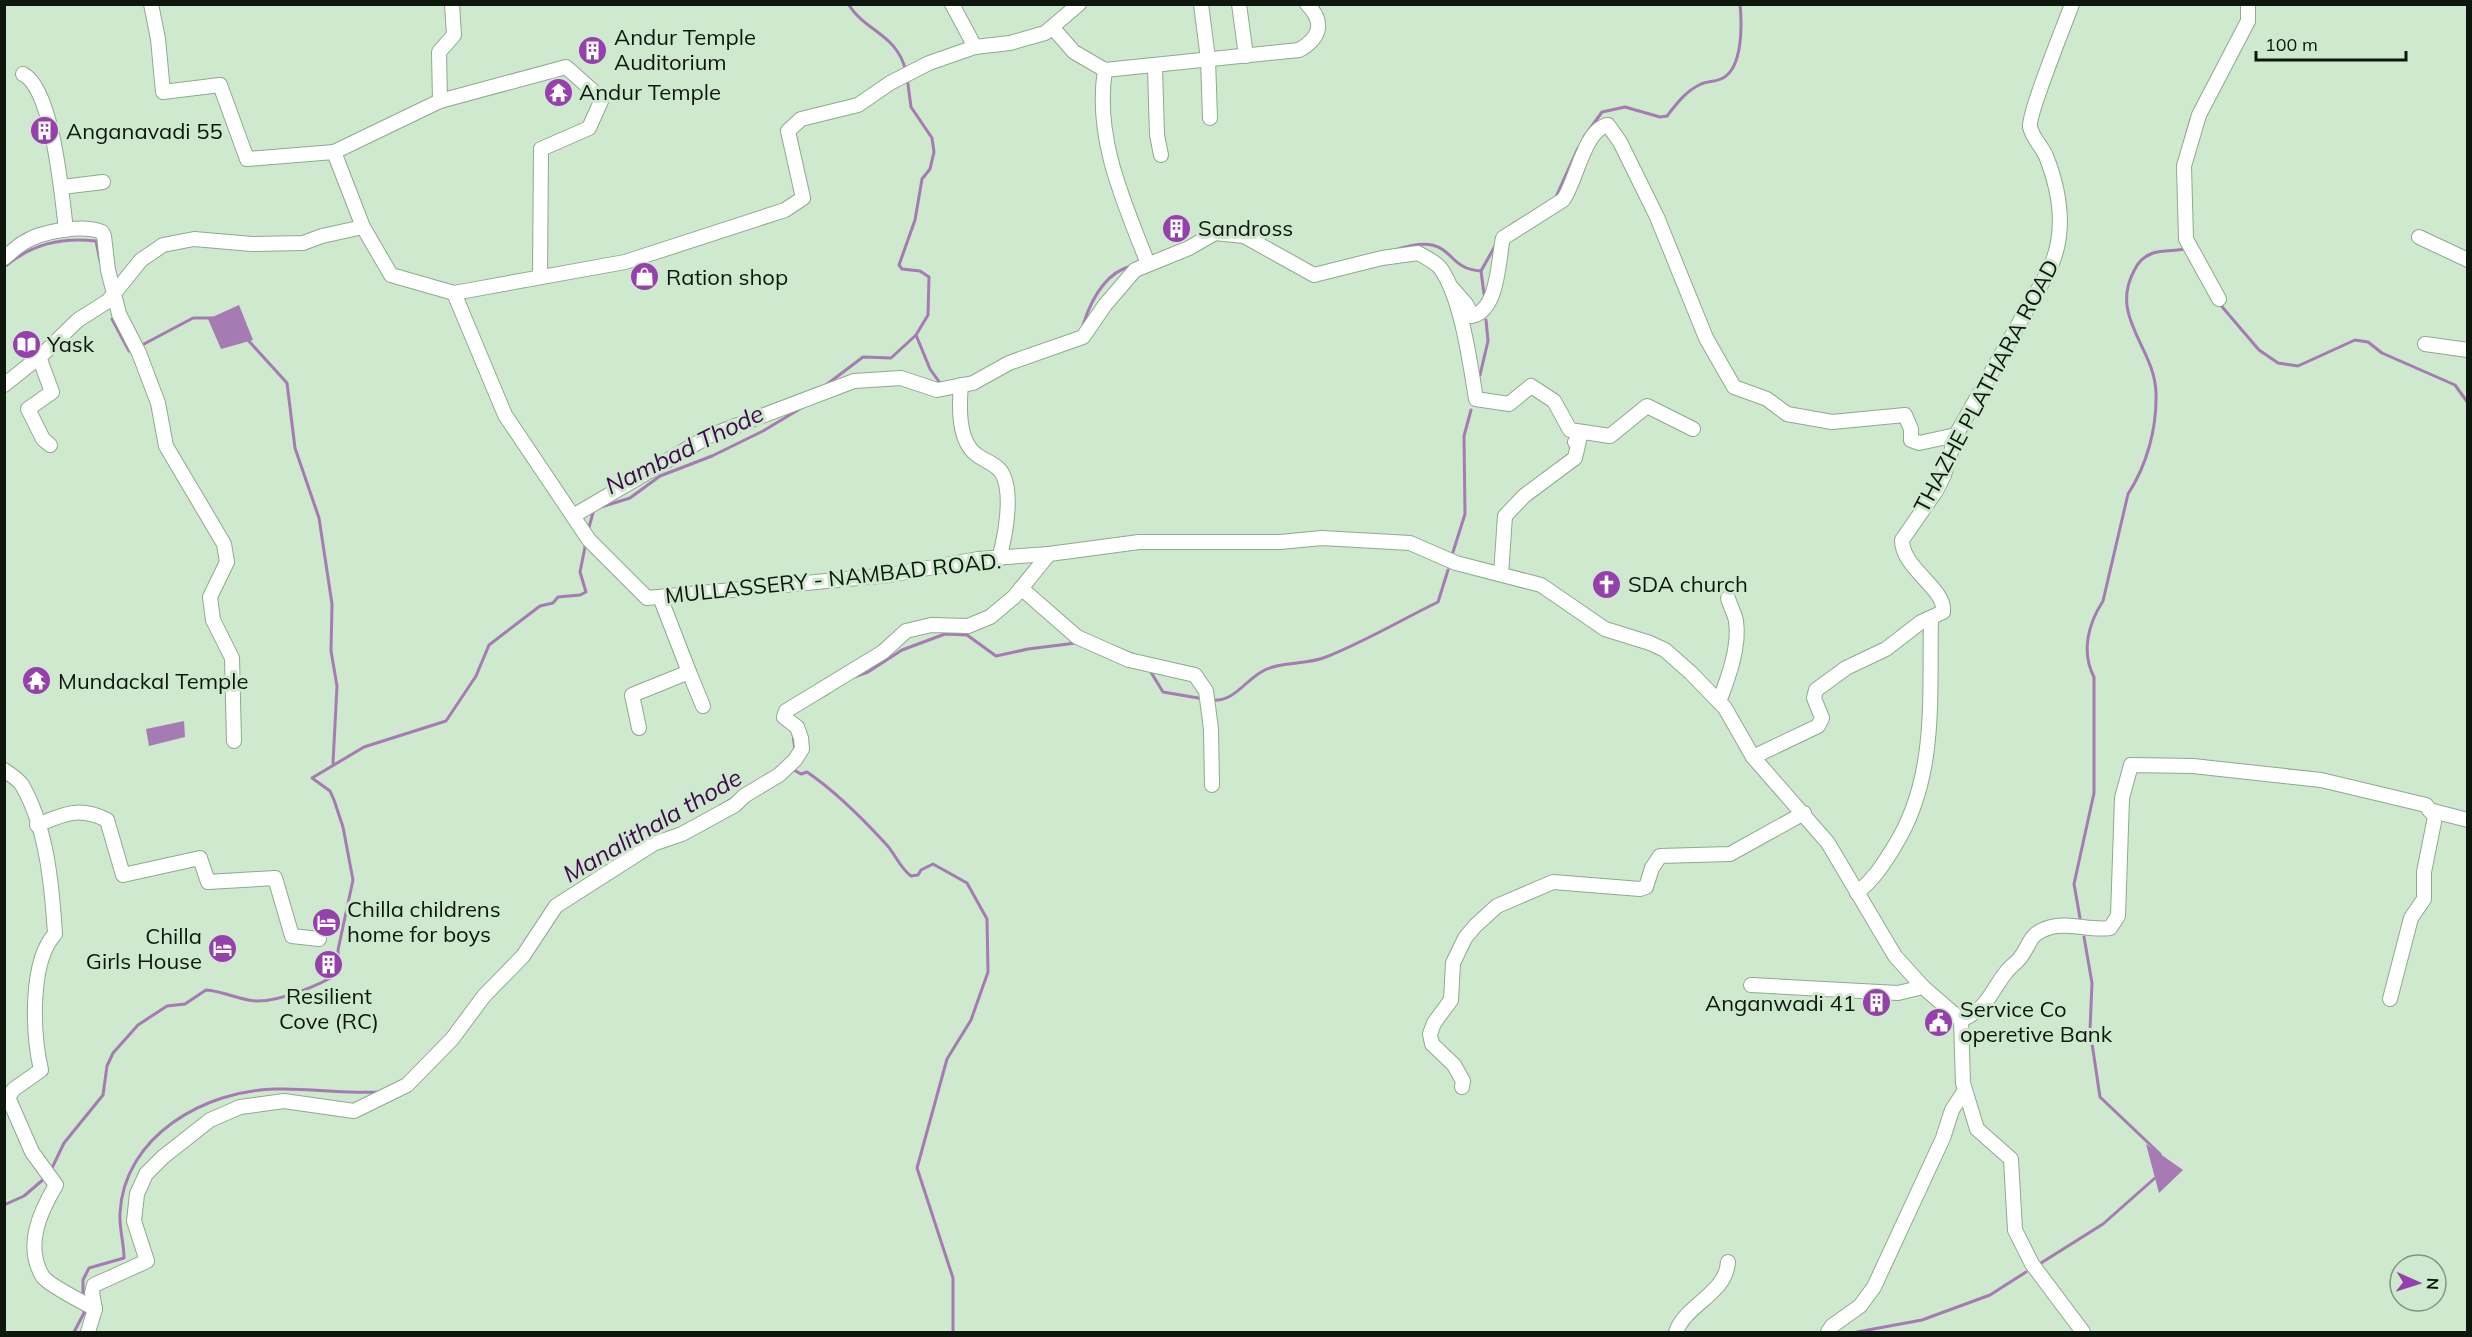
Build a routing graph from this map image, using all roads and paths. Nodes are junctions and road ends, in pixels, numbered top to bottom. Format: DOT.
graph roads {
  1 [pos="151,4"];
  2 [pos="452,4"];
  3 [pos="952,4"];
  4 [pos="1079,4"];
  5 [pos="1201,4"];
  6 [pos="1239,4"];
  7 [pos="1307,4"];
  8 [pos="2072,4"];
  9 [pos="2248,4"];
  10 [pos="1052,27"];
  11 [pos="975,46"];
  12 [pos="1246,56"];
  13 [pos="1208,59"];
  14 [pos="1155,67"];
  15 [pos="1105,70"];
  16 [pos="23,74"];
  17 [pos="440,101"];
  18 [pos="1210,118"];
  19 [pos="334,152"];
  20 [pos="1161,155"];
  21 [pos="103,182"];
  22 [pos="62,187"];
  23 [pos="363,227"];
  24 [pos="66,230"];
  25 [pos="2419,237"];
  26 [pos="4,258"];
  27 [pos="2468,260"];
  28 [pos="1148,264"];
  29 [pos="540,278"];
  30 [pos="1450,286"];
  31 [pos="454,293"];
  32 [pos="114,295"];
  33 [pos="2219,299"];
  34 [pos="2425,344"];
  35 [pos="2468,350"];
  36 [pos="39,357"];
  37 [pos="4,385"];
  38 [pos="961,385"];
  39 [pos="1693,429"];
  40 [pos="1956,435"];
  41 [pos="1578,437"];
  42 [pos="50,445"];
  43 [pos="573,516"];
  44 [pos="1049,554"];
  45 [pos="999,559"];
  46 [pos="1501,574"];
  47 [pos="1021,588"];
  48 [pos="660,597"];
  49 [pos="1728,598"];
  50 [pos="1931,619"];
  51 [pos="689,672"];
  52 [pos="1719,702"];
  53 [pos="703,706"];
  54 [pos="639,728"];
  55 [pos="234,741"];
  56 [pos="1753,757"];
  57 [pos="4,770"];
  58 [pos="1212,785"];
  59 [pos="2429,810"];
  60 [pos="1804,813"];
  61 [pos="2468,820"];
  62 [pos="37,825"];
  63 [pos="1857,893"];
  64 [pos="319,939"];
  65 [pos="1751,985"];
  66 [pos="1923,987"];
  67 [pos="2390,999"];
  68 [pos="1961,1020"];
  69 [pos="1462,1087"];
  70 [pos="1965,1090"];
  71 [pos="1728,1262"];
  72 [pos="87,1304"];
  73 [pos="88,1332"];
  74 [pos="1676,1332"];
  75 [pos="1828,1332"];
  76 [pos="2083,1332"];
  1 -- 19 [label="street"];
  2 -- 17 [label="street"];
  3 -- 11 [label="street"];
  4 -- 10 [label="street"];
  5 -- 13 [label="street"];
  6 -- 12 [label="street"];
  7 -- 12 [label="street"];
  8 -- 40 [label="street, THAZHE PLATHARA ROAD"];
  9 -- 33 [label="street"];
  10 -- 11 [label="street"];
  10 -- 15 [label="street"];
  11 -- 29 [label="street"];
  12 -- 13 [label="street"];
  13 -- 14 [label="street"];
  13 -- 18 [label="street"];
  14 -- 15 [label="street"];
  14 -- 20 [label="street"];
  15 -- 28 [label="street"];
  16 -- 22 [label="street"];
  17 -- 19 [label="street"];
  17 -- 29 [label="street"];
  19 -- 23 [label="street"];
  21 -- 22 [label="street"];
  22 -- 24 [label="street"];
  23 -- 31 [label="street"];
  23 -- 32 [label="street"];
  24 -- 26 [label="street"];
  24 -- 32 [label="street"];
  25 -- 27 [label="street"];
  28 -- 30 [label="street"];
  28 -- 38 [label="street"];
  29 -- 31 [label="street"];
  30 -- 40 [label="street"];
  30 -- 41 [label="street"];
  31 -- 43 [label="street, MULLASSERY - NAMBAD ROAD."];
  32 -- 36 [label="street"];
  32 -- 55 [label="street"];
  34 -- 35 [label="street"];
  36 -- 37 [label="street"];
  36 -- 42 [label="street"];
  38 -- 43 [label="street"];
  38 -- 45 [label="street"];
  39 -- 41 [label="street"];
  40 -- 50 [label="street, THAZHE PLATHARA ROAD"];
  41 -- 46 [label="street"];
  43 -- 48 [label="street, MULLASSERY - NAMBAD ROAD."];
  44 -- 45 [label="street, MULLASSERY - NAMBAD ROAD."];
  44 -- 46 [label="street, MULLASSERY - NAMBAD ROAD."];
  44 -- 47 [label="street"];
  45 -- 48 [label="street, MULLASSERY - NAMBAD ROAD."];
  46 -- 52 [label="street, MULLASSERY - NAMBAD ROAD."];
  47 -- 58 [label="street"];
  47 -- 72 [label="street"];
  48 -- 51 [label="street"];
  49 -- 52 [label="street"];
  50 -- 56 [label="street"];
  50 -- 63 [label="street"];
  51 -- 53 [label="street"];
  51 -- 54 [label="street"];
  52 -- 56 [label="street, MULLASSERY - NAMBAD ROAD."];
  56 -- 60 [label="street, MULLASSERY - NAMBAD ROAD."];
  57 -- 62 [label="street"];
  59 -- 61 [label="street"];
  59 -- 67 [label="street"];
  59 -- 68 [label="street"];
  60 -- 63 [label="street, MULLASSERY - NAMBAD ROAD."];
  60 -- 69 [label="street"];
  62 -- 64 [label="street"];
  62 -- 72 [label="street"];
  63 -- 66 [label="street, MULLASSERY - NAMBAD ROAD."];
  65 -- 66 [label="street"];
  66 -- 68 [label="street, MULLASSERY - NAMBAD ROAD."];
  68 -- 70 [label="street"];
  70 -- 75 [label="street"];
  70 -- 76 [label="street"];
  71 -- 74 [label="street"];
  72 -- 73 [label="street"];
}
